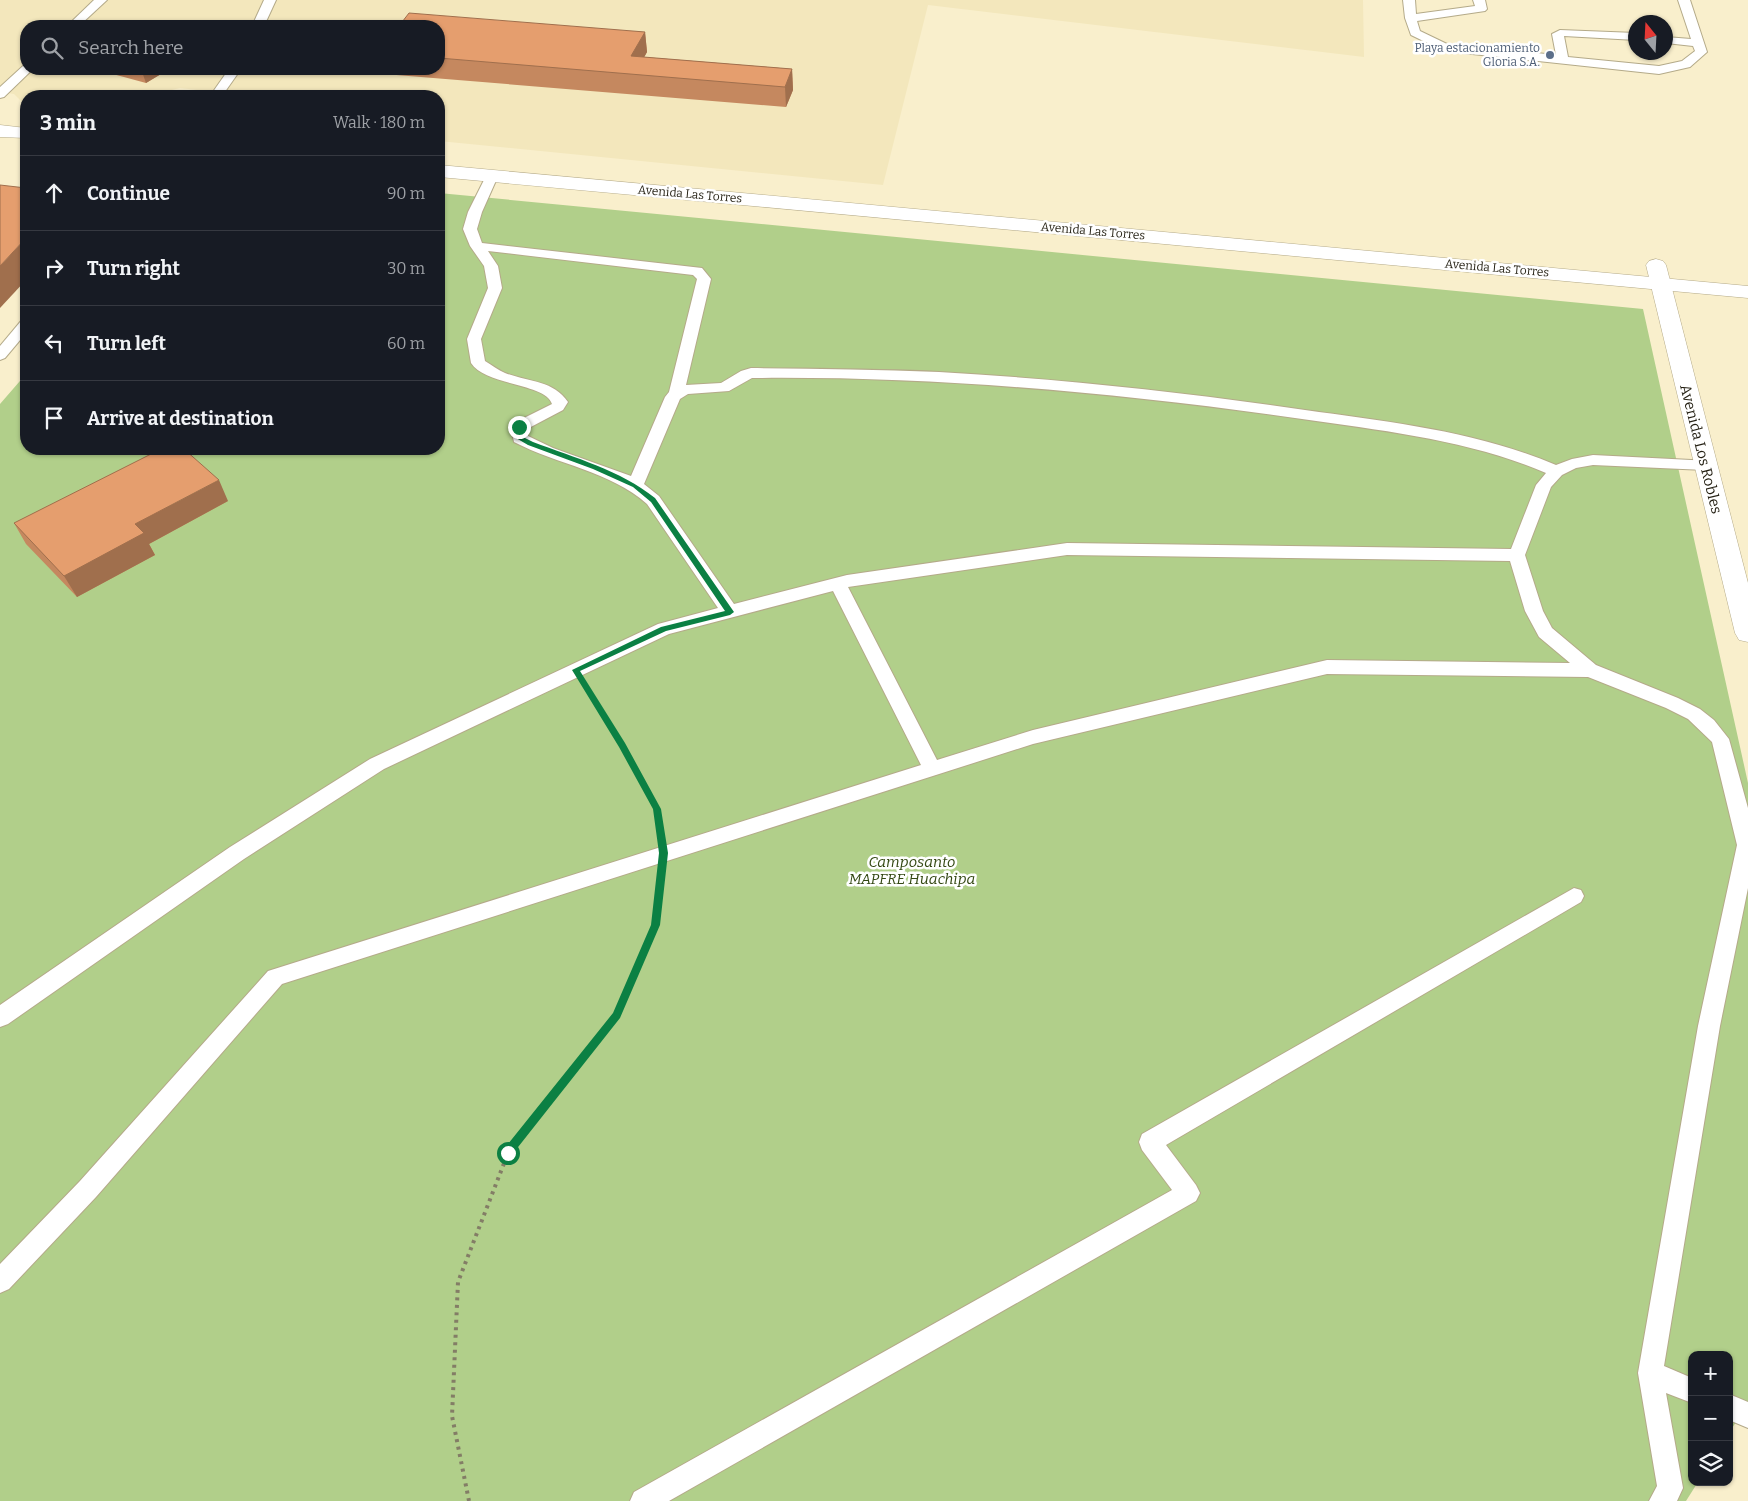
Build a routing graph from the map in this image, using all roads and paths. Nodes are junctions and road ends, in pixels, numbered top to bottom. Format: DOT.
graph roads {
  1 [pos="101,0"];
  2 [pos="261,0"];
  3 [pos="270,0"];
  4 [pos="1409,0"];
  5 [pos="1479,0"];
  6 [pos="1684,0"];
  7 [pos="266,12"];
  8 [pos="1411,18"];
  9 [pos="79,20"];
  10 [pos="261,20"];
  11 [pos="1628,37"];
  12 [pos="1673,41"];
  13 [pos="1698,43"];
  14 [pos="1563,60"];
  15 [pos="21,75"];
  16 [pos="231,75"];
  17 [pos="220,90"];
  18 [pos="0,94"];
  19 [pos="0,131"];
  20 [pos="20,133"];
  21 [pos="445,155"];
  22 [pos="445,172"];
  23 [pos="492,176"];
  24 [pos="1418,243"];
  25 [pos="476,246"];
  26 [pos="1656,269"];
  27 [pos="1748,292"];
  28 [pos="20,331"];
  29 [pos="0,355"];
  30 [pos="677,392"];
  31 [pos="1705,465"];
  32 [pos="1556,471"];
  33 [pos="635,486"];
  34 [pos="1517,555"];
  35 [pos="838,584"];
  36 [pos="730,612"];
  37 [pos="1748,633"];
  38 [pos="576,670"];
  39 [pos="1590,670"];
  40 [pos="932,768"];
  41 [pos="664,853"];
  42 [pos="1574,896"];
  43 [pos="0,1017"];
  44 [pos="0,1281"];
  45 [pos="1650,1373"];
  46 [pos="1688,1389"];
  47 [pos="1733,1409"];
  48 [pos="1748,1415"];
  49 [pos="469,1501"];
  50 [pos="643,1501"];
  51 [pos="1662,1501"];
  1 -- 9 [label="lane"];
  2 -- 7 [label="lane"];
  3 -- 7 [label="lane"];
  4 -- 8 [label="lane"];
  5 -- 8 [label="lane"];
  6 -- 13 [label="lane"];
  7 -- 10 [label="lane"];
  8 -- 14 [label="lane"];
  11 -- 14 [label="lane"];
  12 -- 13 [label="lane"];
  13 -- 14 [label="lane"];
  15 -- 18 [label="lane"];
  16 -- 17 [label="lane"];
  19 -- 20 [label="main road"];
  21 -- 24 [label="main road, Avenida Las Torres"];
  22 -- 23 [label="main road, Avenida Las Torres"];
  23 -- 25 [label="lane"];
  23 -- 26 [label="main road, Avenida Las Torres"];
  25 -- 30 [label="lane"];
  25 -- 33 [label="lane"];
  26 -- 27 [label="main road, Avenida Las Torres"];
  26 -- 31 [label="main road, Avenida Los Robles"];
  28 -- 29 [label="lane"];
  30 -- 32 [label="lane"];
  30 -- 33 [label="lane"];
  31 -- 32 [label="lane"];
  31 -- 37 [label="main road, Avenida Los Robles"];
  32 -- 34 [label="lane"];
  33 -- 36 [label="lane"];
  34 -- 35 [label="lane"];
  34 -- 39 [label="lane"];
  35 -- 36 [label="lane"];
  35 -- 40 [label="lane"];
  36 -- 38 [label="lane"];
  38 -- 41 [label="path"];
  38 -- 43 [label="lane"];
  39 -- 40 [label="lane"];
  39 -- 45 [label="lane"];
  40 -- 41 [label="lane"];
  41 -- 44 [label="lane"];
  41 -- 49 [label="path"];
  42 -- 50 [label="lane"];
  45 -- 46 [label="lane"];
  45 -- 51 [label="lane"];
  47 -- 48 [label="lane"];
}
